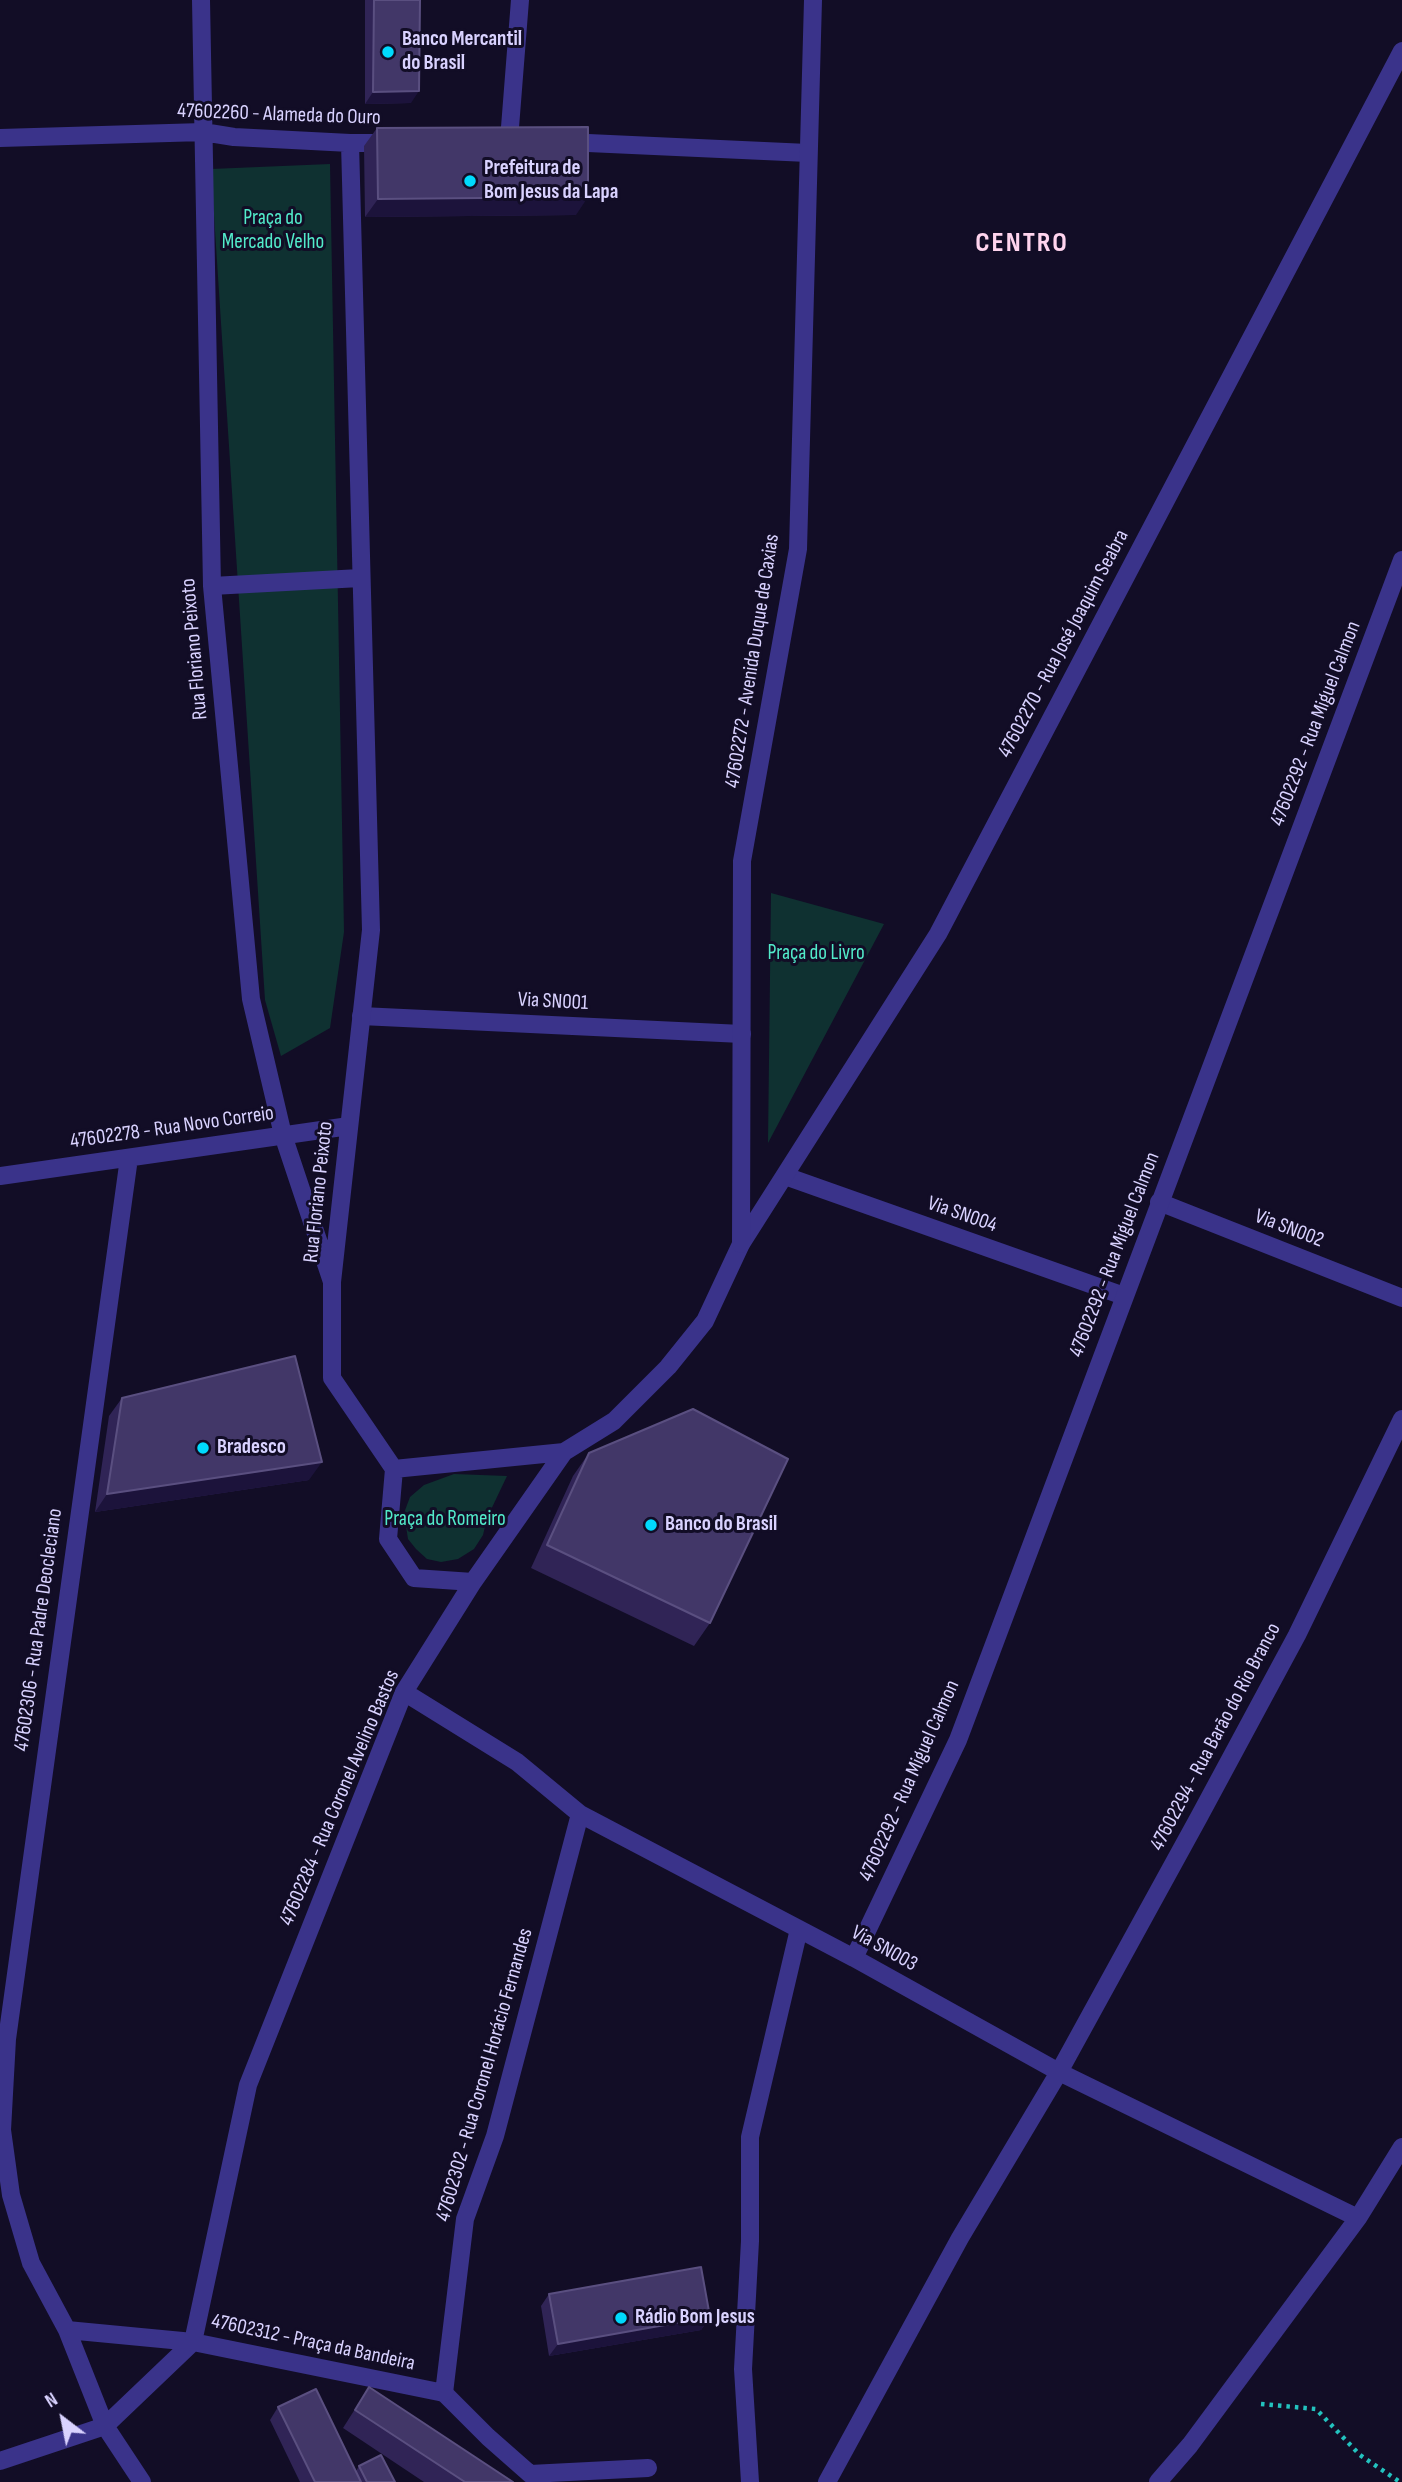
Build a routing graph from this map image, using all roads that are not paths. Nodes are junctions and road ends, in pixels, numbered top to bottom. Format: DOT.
graph roads {
  1 [pos="201,0"];
  2 [pos="520,0"];
  3 [pos="813,0"];
  4 [pos="1402,51"];
  5 [pos="203,132"];
  6 [pos="0,138"];
  7 [pos="510,140"];
  8 [pos="550,141"];
  9 [pos="404,142"];
  10 [pos="350,143"];
  11 [pos="808,153"];
  12 [pos="1402,560"];
  13 [pos="360,578"];
  14 [pos="212,586"];
  15 [pos="361,1016"];
  16 [pos="742,1034"];
  17 [pos="349,1126"];
  18 [pos="284,1135"];
  19 [pos="129,1158"];
  20 [pos="0,1175"];
  21 [pos="785,1176"];
  22 [pos="1159,1202"];
  23 [pos="741,1244"];
  24 [pos="332,1282"];
  25 [pos="1124,1296"];
  26 [pos="1402,1298"];
  27 [pos="1402,1419"];
  28 [pos="564,1452"];
  29 [pos="394,1469"];
  30 [pos="473,1582"];
  31 [pos="404,1692"];
  32 [pos="580,1814"];
  33 [pos="799,1929"];
  34 [pos="854,1958"];
  35 [pos="1059,2072"];
  36 [pos="1402,2147"];
  37 [pos="1358,2218"];
  38 [pos="67,2330"];
  39 [pos="193,2342"];
  40 [pos="444,2393"];
  41 [pos="105,2426"];
  42 [pos="0,2461"];
  43 [pos="648,2468"];
  44 [pos="142,2482"];
  45 [pos="750,2482"];
  46 [pos="827,2482"];
  47 [pos="1158,2482"];
  1 -- 5 [label="street, Rua Floriano Peixoto"];
  2 -- 7 [label="street"];
  3 -- 11 [label="street, 47602272 - Avenida Duque de Caxias"];
  4 -- 21 [label="street, 47602270 - Rua José Joaquim Seabra"];
  5 -- 6 [label="street, 47602260 - Alameda do Ouro"];
  5 -- 10 [label="street, 47602260 - Alameda do Ouro"];
  5 -- 14 [label="street, Rua Floriano Peixoto"];
  8 -- 11 [label="street"];
  9 -- 10 [label="street, 47602260 - Alameda do Ouro"];
  10 -- 13 [label="street, Rua Floriano Peixoto"];
  11 -- 16 [label="street, 47602272 - Avenida Duque de Caxias"];
  12 -- 22 [label="street, 47602292 - Rua Miguel Calmon"];
  13 -- 14 [label="street"];
  13 -- 15 [label="street, Rua Floriano Peixoto"];
  14 -- 18 [label="street, Rua Floriano Peixoto"];
  15 -- 16 [label="street, Via SN001"];
  15 -- 17 [label="street, Rua Floriano Peixoto"];
  16 -- 23 [label="street, 47602272 - Avenida Duque de Caxias"];
  17 -- 18 [label="street, 47602278 - Rua Novo Correio"];
  17 -- 24 [label="street, Rua Floriano Peixoto"];
  18 -- 19 [label="street, 47602278 - Rua Novo Correio"];
  18 -- 24 [label="street, Rua Floriano Peixoto"];
  19 -- 20 [label="street, 47602278 - Rua Novo Correio"];
  19 -- 38 [label="street, 47602306 - Rua Padre Deocleciano"];
  21 -- 23 [label="street, 47602270 - Rua José Joaquim Seabra"];
  21 -- 25 [label="street, Via SN004"];
  22 -- 25 [label="street, 47602292 - Rua Miguel Calmon"];
  22 -- 26 [label="street, Via SN002"];
  23 -- 28 [label="street, 47602284 - Rua Coronel Avelino Bastos"];
  24 -- 29 [label="street, Rua Floriano Peixoto"];
  25 -- 34 [label="street, 47602292 - Rua Miguel Calmon"];
  27 -- 35 [label="street, 47602294 - Rua Barão do Rio Branco"];
  28 -- 29 [label="street"];
  28 -- 30 [label="street, 47602284 - Rua Coronel Avelino Bastos"];
  29 -- 30 [label="street"];
  30 -- 31 [label="street, 47602284 - Rua Coronel Avelino Bastos"];
  31 -- 32 [label="street, Via SN003"];
  31 -- 39 [label="street, 47602284 - Rua Coronel Avelino Bastos"];
  32 -- 33 [label="street, Via SN003"];
  32 -- 40 [label="street, 47602302 - Rua Coronel Horácio Fernandes"];
  33 -- 34 [label="street, Via SN003"];
  33 -- 45 [label="street"];
  34 -- 35 [label="street, Via SN003"];
  35 -- 37 [label="street, Via SN003"];
  35 -- 46 [label="street, 47602294 - Rua Barão do Rio Branco"];
  36 -- 37 [label="street"];
  37 -- 47 [label="street"];
  38 -- 39 [label="street"];
  38 -- 41 [label="street, 47602306 - Rua Padre Deocleciano"];
  39 -- 40 [label="street, 47602312 - Praça da Bandeira"];
  39 -- 41 [label="street, 47602312 - Praça da Bandeira"];
  40 -- 43 [label="street"];
  41 -- 42 [label="street"];
  41 -- 44 [label="street"];
}
